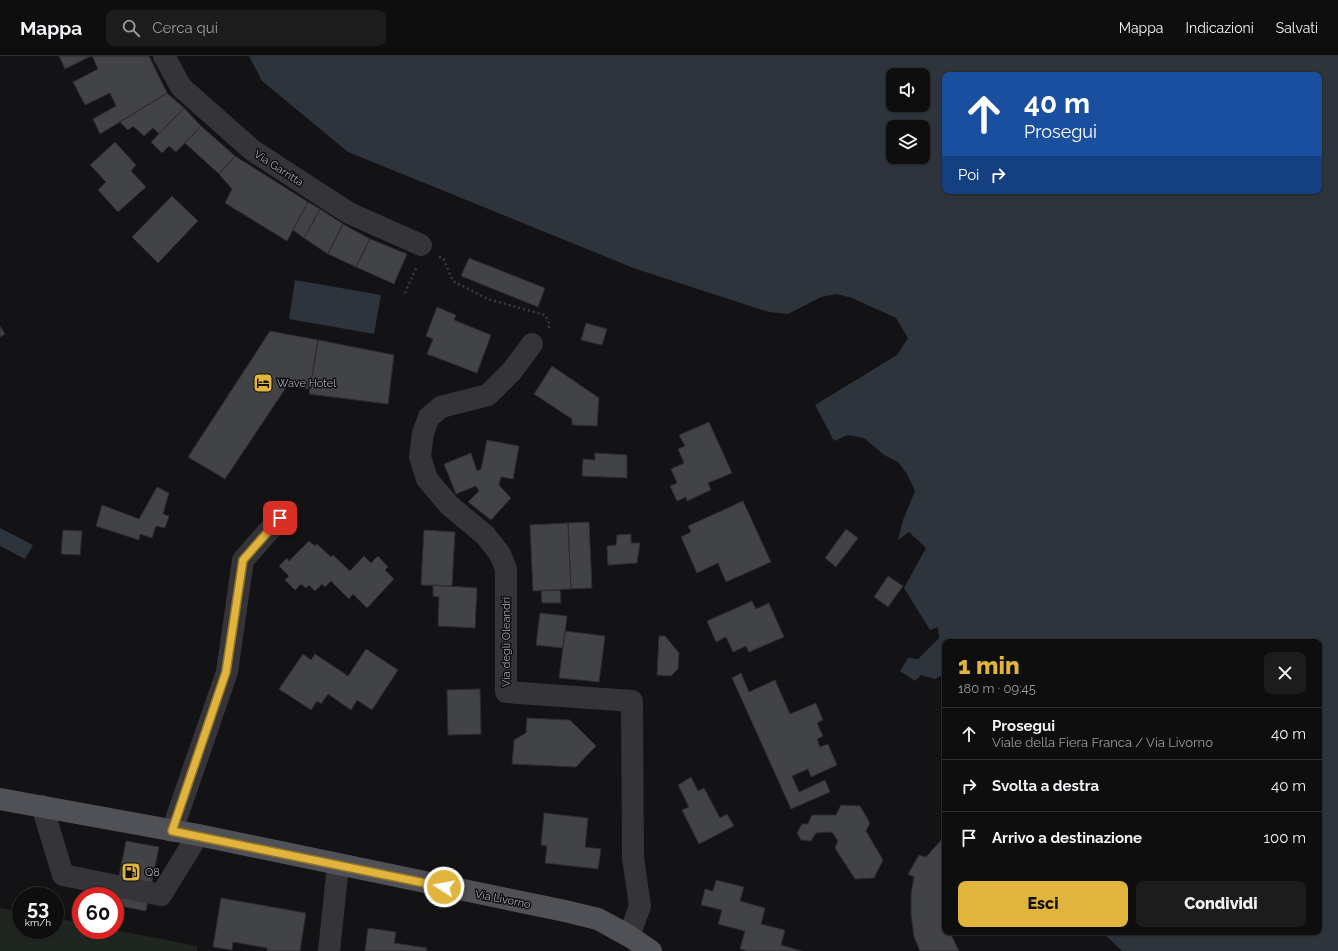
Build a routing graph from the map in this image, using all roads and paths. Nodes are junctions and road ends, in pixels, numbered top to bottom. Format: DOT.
graph roads {
  1 [pos="164,56"];
  2 [pos="422,250"];
  3 [pos="405,293"];
  4 [pos="532,344"];
  5 [pos="280,518"];
  6 [pos="0,799"];
  7 [pos="42,806"];
  8 [pos="172,831"];
  9 [pos="198,835"];
  10 [pos="338,866"];
  11 [pos="629,936"];
  12 [pos="329,951"];
  13 [pos="651,951"];
  1 -- 2 [label="street, Via Garritta"];
  2 -- 3 [label="path"];
  2 -- 4 [label="path"];
  4 -- 11 [label="street, Via degli Oleandri"];
  5 -- 8 [label="street"];
  6 -- 7 [label="main road, Via Livorno"];
  7 -- 8 [label="main road, Via Livorno"];
  7 -- 9 [label="street"];
  8 -- 9 [label="main road, Via Livorno"];
  9 -- 10 [label="main road, Via Livorno"];
  10 -- 11 [label="main road, Via Livorno"];
  10 -- 12 [label="street"];
  11 -- 13 [label="main road, Via Livorno"];
}
